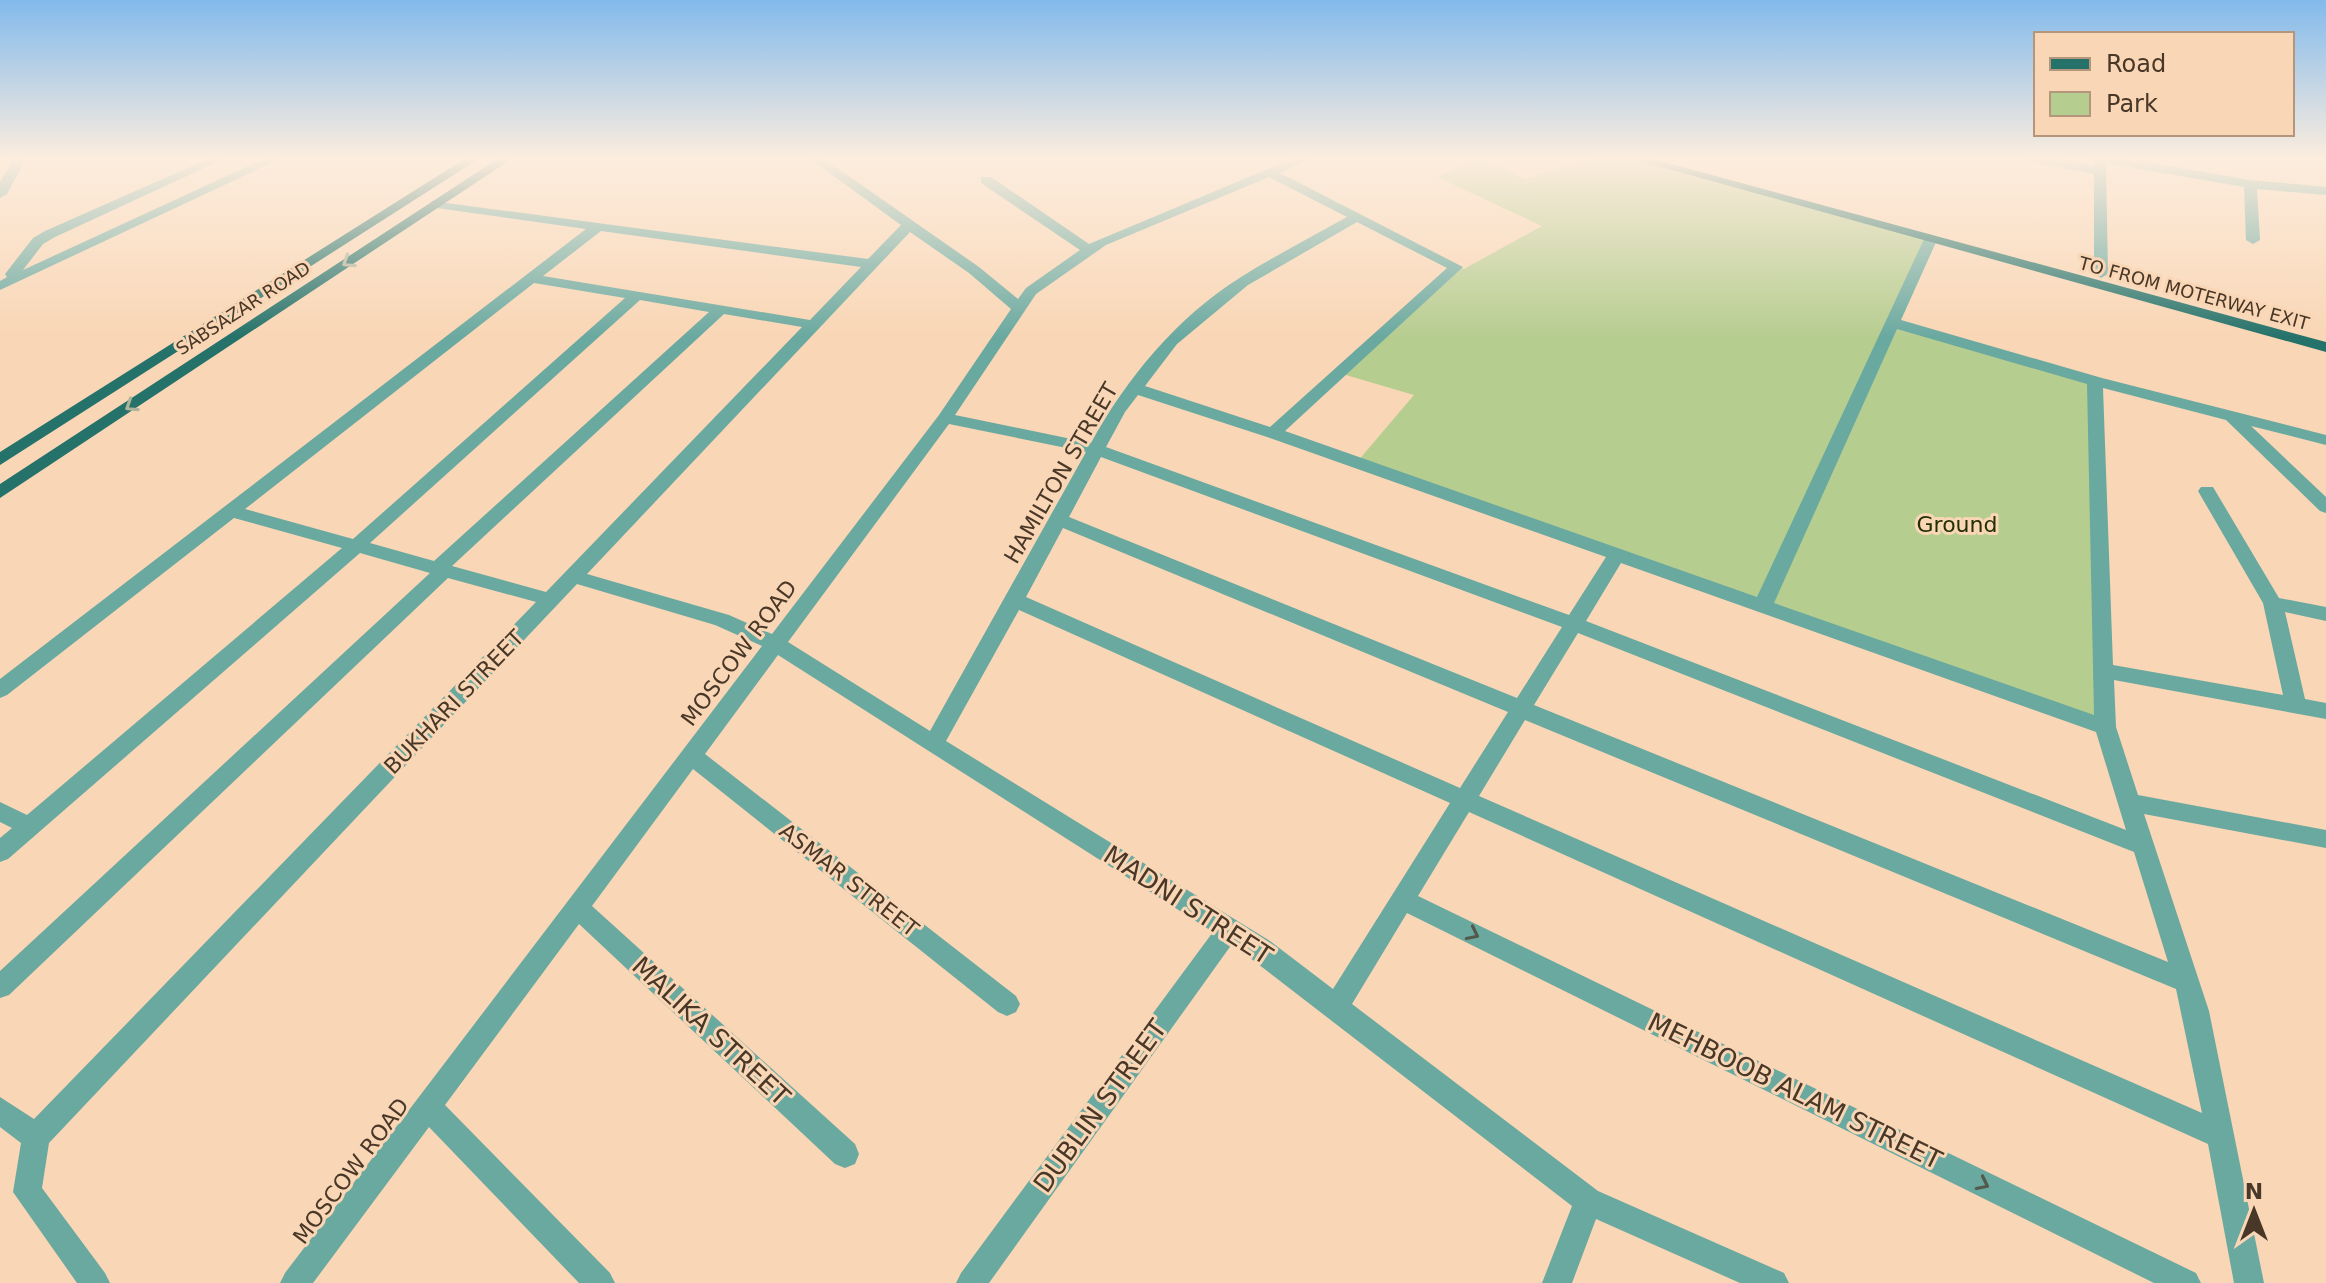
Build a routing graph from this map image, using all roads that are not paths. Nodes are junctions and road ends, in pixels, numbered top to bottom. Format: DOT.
graph roads {
  1 [pos="89,218"];
  2 [pos="147,218"];
  3 [pos="380,218"];
  4 [pos="416,218"];
  5 [pos="534,218"];
  6 [pos="899,218"];
  7 [pos="1042,218"];
  8 [pos="1160,218"];
  9 [pos="1355,218"];
  10 [pos="1362,218"];
  11 [pos="1850,218"];
  12 [pos="1897,218"];
  13 [pos="2100,218"];
  14 [pos="2252,218"];
  15 [pos="909,225"];
  16 [pos="597,227"];
  17 [pos="1930,240"];
  18 [pos="2253,240"];
  19 [pos="1089,250"];
  20 [pos="872,264"];
  21 [pos="2101,274"];
  22 [pos="18,278"];
  23 [pos="531,278"];
  24 [pos="0,286"];
  25 [pos="636,296"];
  26 [pos="1019,308"];
  27 [pos="721,309"];
  28 [pos="1893,323"];
  29 [pos="815,325"];
  30 [pos="2326,333"];
  31 [pos="2326,347"];
  32 [pos="2095,380"];
  33 [pos="1134,388"];
  34 [pos="2231,416"];
  35 [pos="945,418"];
  36 [pos="1273,433"];
  37 [pos="2326,440"];
  38 [pos="1095,449"];
  39 [pos="0,460"];
  40 [pos="2207,491"];
  41 [pos="0,492"];
  42 [pos="2326,507"];
  43 [pos="231,511"];
  44 [pos="1057,519"];
  45 [pos="356,546"];
  46 [pos="1617,554"];
  47 [pos="442,569"];
  48 [pos="574,577"];
  49 [pos="552,600"];
  50 [pos="1015,600"];
  51 [pos="2273,603"];
  52 [pos="1763,606"];
  53 [pos="2326,614"];
  54 [pos="1571,623"];
  55 [pos="775,644"];
  56 [pos="2104,671"];
  57 [pos="0,690"];
  58 [pos="2296,705"];
  59 [pos="1521,708"];
  60 [pos="2326,711"];
  61 [pos="2105,727"];
  62 [pos="934,743"];
  63 [pos="692,756"];
  64 [pos="1464,800"];
  65 [pos="2129,802"];
  66 [pos="0,811"];
  67 [pos="29,827"];
  68 [pos="2326,839"];
  69 [pos="2143,846"];
  70 [pos="0,852"];
  71 [pos="1403,900"];
  72 [pos="578,908"];
  73 [pos="1229,929"];
  74 [pos="2186,981"];
  75 [pos="0,987"];
  76 [pos="1007,1004"];
  77 [pos="1336,1007"];
  78 [pos="429,1108"];
  79 [pos="0,1110"];
  80 [pos="2220,1135"];
  81 [pos="36,1137"];
  82 [pos="845,1154"];
  83 [pos="1588,1201"];
  84 [pos="95,1283"];
  85 [pos="295,1283"];
  86 [pos="600,1283"];
  87 [pos="971,1283"];
  88 [pos="1557,1283"];
  89 [pos="1774,1283"];
  90 [pos="2186,1283"];
  91 [pos="2249,1283"];
  1 -- 22 [label="street"];
  2 -- 22 [label="street"];
  3 -- 39 [label="main road, SABSAZAR ROAD"];
  4 -- 41 [label="main road, SABSAZAR ROAD, one-way"];
  5 -- 16 [label="street"];
  6 -- 15 [label="street"];
  7 -- 19 [label="street"];
  8 -- 19 [label="street, MOSCOW ROAD"];
  9 -- 33 [label="street, HAMILTON STREET"];
  10 -- 36 [label="street"];
  11 -- 17 [label="main road, TO FROM MOTERWAY EXIT"];
  12 -- 21 [label="main road, TO FROM MOTERWAY EXIT"];
  13 -- 21 [label="street"];
  14 -- 18 [label="street"];
  15 -- 20 [label="street, BUKHARI STREET"];
  15 -- 26 [label="street"];
  16 -- 20 [label="street"];
  16 -- 23 [label="street"];
  17 -- 28 [label="street"];
  17 -- 31 [label="main road, TO FROM MOTERWAY EXIT"];
  19 -- 26 [label="street, MOSCOW ROAD"];
  20 -- 29 [label="street, BUKHARI STREET"];
  21 -- 30 [label="main road, TO FROM MOTERWAY EXIT"];
  22 -- 24 [label="street"];
  23 -- 25 [label="street"];
  23 -- 43 [label="street"];
  25 -- 27 [label="street"];
  25 -- 45 [label="street"];
  26 -- 35 [label="street, MOSCOW ROAD"];
  27 -- 29 [label="street"];
  27 -- 47 [label="street"];
  28 -- 32 [label="street"];
  28 -- 52 [label="street"];
  29 -- 48 [label="street, BUKHARI STREET"];
  32 -- 34 [label="street"];
  32 -- 56 [label="street"];
  33 -- 36 [label="street"];
  33 -- 38 [label="street, HAMILTON STREET"];
  34 -- 37 [label="street"];
  34 -- 42 [label="street"];
  35 -- 38 [label="street"];
  35 -- 55 [label="street, MOSCOW ROAD"];
  36 -- 46 [label="street"];
  38 -- 44 [label="street, HAMILTON STREET"];
  38 -- 54 [label="street"];
  40 -- 51 [label="street"];
  43 -- 45 [label="street"];
  43 -- 57 [label="street"];
  44 -- 50 [label="street, HAMILTON STREET"];
  44 -- 59 [label="street"];
  45 -- 47 [label="street"];
  45 -- 67 [label="street"];
  46 -- 52 [label="street"];
  46 -- 54 [label="street"];
  47 -- 49 [label="street"];
  47 -- 75 [label="street"];
  48 -- 49 [label="street, BUKHARI STREET"];
  48 -- 55 [label="street, MADNI STREET"];
  49 -- 81 [label="street, BUKHARI STREET"];
  50 -- 62 [label="street, HAMILTON STREET"];
  50 -- 64 [label="street"];
  51 -- 53 [label="street"];
  51 -- 58 [label="street"];
  52 -- 61 [label="street"];
  54 -- 59 [label="street"];
  54 -- 69 [label="street"];
  55 -- 62 [label="street, MADNI STREET"];
  55 -- 63 [label="street, MOSCOW ROAD"];
  56 -- 58 [label="street"];
  56 -- 61 [label="street"];
  58 -- 60 [label="street"];
  59 -- 64 [label="street"];
  59 -- 74 [label="street"];
  61 -- 65 [label="street"];
  62 -- 73 [label="street, MADNI STREET"];
  63 -- 72 [label="street, MOSCOW ROAD"];
  63 -- 76 [label="street, ASMAR STREET"];
  64 -- 71 [label="street"];
  64 -- 80 [label="street"];
  65 -- 68 [label="street"];
  65 -- 69 [label="street"];
  66 -- 67 [label="street"];
  67 -- 70 [label="street"];
  69 -- 74 [label="street"];
  71 -- 77 [label="street"];
  71 -- 90 [label="street, MEHBOOB ALAM STREET, one-way"];
  72 -- 78 [label="street, MOSCOW ROAD"];
  72 -- 82 [label="street, MALIKA STREET"];
  73 -- 77 [label="street, MADNI STREET"];
  73 -- 87 [label="street, DUBLIN STREET"];
  74 -- 80 [label="street"];
  77 -- 83 [label="street, MADNI STREET"];
  78 -- 85 [label="street, MOSCOW ROAD"];
  78 -- 86 [label="street"];
  79 -- 81 [label="street"];
  80 -- 91 [label="street"];
  81 -- 84 [label="street"];
  83 -- 88 [label="street"];
  83 -- 89 [label="street, MADNI STREET"];
}
